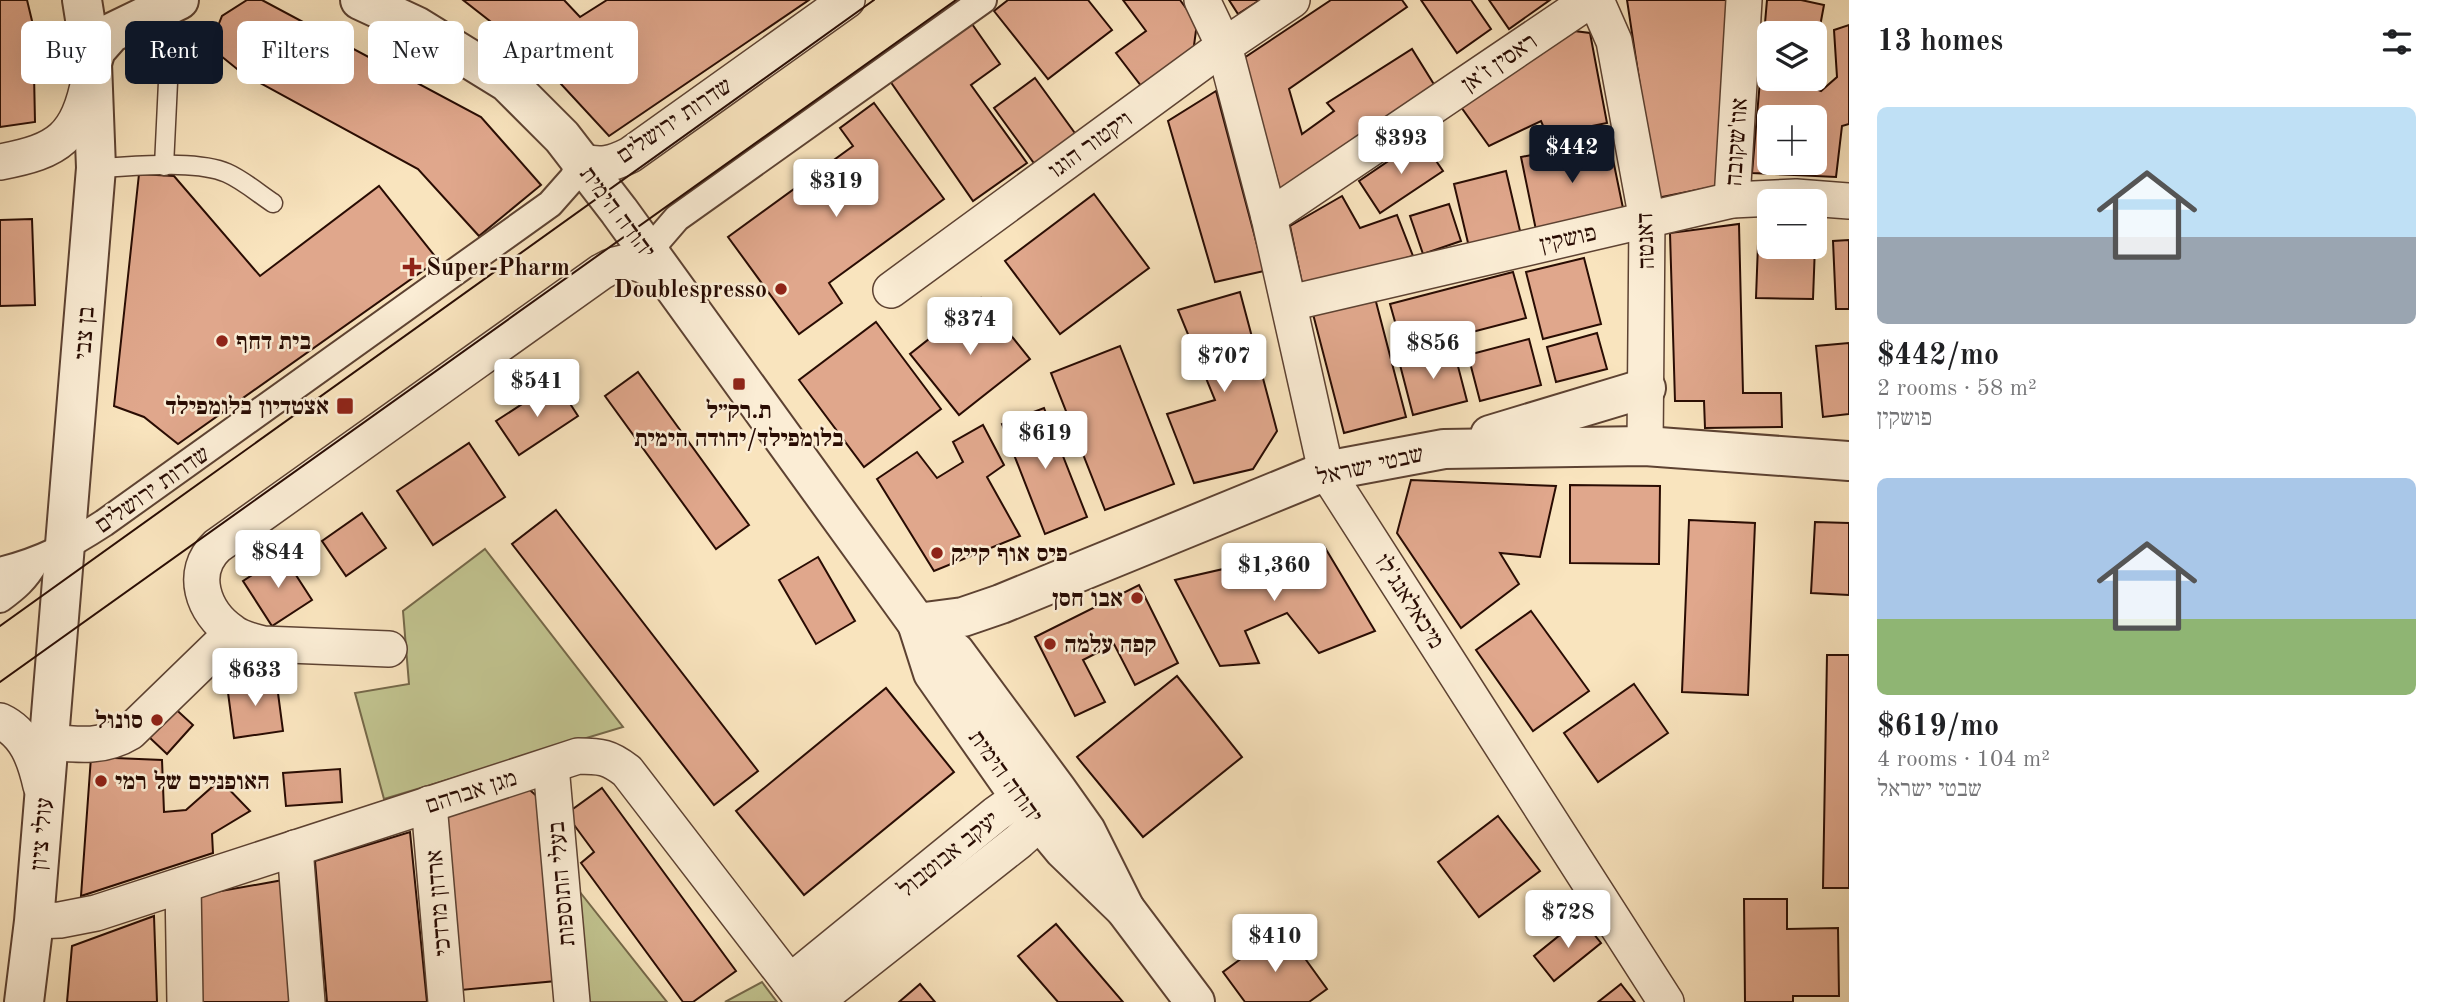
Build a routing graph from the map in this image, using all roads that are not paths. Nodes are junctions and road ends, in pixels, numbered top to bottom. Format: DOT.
graph roads {
  1 [pos="82,0"];
  2 [pos="179,0"];
  3 [pos="360,0"];
  4 [pos="847,0"];
  5 [pos="983,0"];
  6 [pos="1202,0"];
  7 [pos="1292,0"];
  8 [pos="1590,0"];
  9 [pos="1596,0"];
  10 [pos="1744,0"];
  11 [pos="85,21"];
  12 [pos="111,33"];
  13 [pos="1224,46"];
  14 [pos="88,84"];
  15 [pos="93,84"];
  16 [pos="168,84"];
  17 [pos="581,161"];
  18 [pos="0,162"];
  19 [pos="164,166"];
  20 [pos="96,168"];
  21 [pos="1732,200"];
  22 [pos="1849,201"];
  23 [pos="273,203"];
  24 [pos="1269,217"];
  25 [pos="1647,220"];
  26 [pos="660,268"];
  27 [pos="891,290"];
  28 [pos="1290,303"];
  29 [pos="1646,388"];
  30 [pos="1646,446"];
  31 [pos="1444,449"];
  32 [pos="1849,461"];
  33 [pos="1326,471"];
  34 [pos="50,556"];
  35 [pos="0,571"];
  36 [pos="0,599"];
  37 [pos="1001,604"];
  38 [pos="917,623"];
  39 [pos="232,633"];
  40 [pos="389,649"];
  41 [pos="55,665"];
  42 [pos="987,694"];
  43 [pos="0,720"];
  44 [pos="49,742"];
  45 [pos="551,766"];
  46 [pos="1057,790"];
  47 [pos="44,801"];
  48 [pos="429,804"];
  49 [pos="1030,810"];
  50 [pos="295,848"];
  51 [pos="183,885"];
  52 [pos="1125,909"];
  53 [pos="34,921"];
  54 [pos="803,995"];
  55 [pos="24,1002"];
  56 [pos="185,1002"];
  57 [pos="307,1002"];
  58 [pos="446,1002"];
  59 [pos="572,1002"];
  60 [pos="1195,1002"];
  61 [pos="1666,1002"];
  1 -- 11 [label="street, בן צבי"];
  2 -- 12 [label="street"];
  3 -- 17 [label="street, יהודה הימית"];
  4 -- 17 [label="street, שדרות ירושלים"];
  5 -- 26 [label="street"];
  6 -- 13 [label="street, מיכאלאנג'לו"];
  7 -- 13 [label="street, ויקטור הוגו"];
  8 -- 24 [label="street, ראסין ז'אן"];
  9 -- 25 [label="street, דאנטה"];
  10 -- 21 [label="street, אוז'שקובה"];
  13 -- 24 [label="street, מיכאלאנג'לו"];
  13 -- 27 [label="street, ויקטור הוגו"];
  14 -- 18 [label="street"];
  15 -- 20 [label="street, בן צבי"];
  16 -- 19 [label="lane"];
  17 -- 26 [label="street, יהודה הימית"];
  17 -- 34 [label="street, שדרות ירושלים"];
  19 -- 20 [label="lane"];
  19 -- 23 [label="lane"];
  20 -- 34 [label="street, בן צבי"];
  21 -- 22 [label="street, פושקין"];
  21 -- 25 [label="street, פושקין"];
  24 -- 28 [label="street, מיכאלאנג'לו"];
  25 -- 28 [label="street, פושקין"];
  25 -- 29 [label="street, דאנטה"];
  26 -- 38 [label="street, יהודה הימית"];
  26 -- 39 [label="street"];
  28 -- 33 [label="street, מיכאלאנג'לו"];
  29 -- 30 [label="street, דאנטה"];
  29 -- 31 [label="street"];
  30 -- 31 [label="street, שבטי ישראל"];
  30 -- 32 [label="street, שבטי ישראל"];
  31 -- 33 [label="street, שבטי ישראל"];
  33 -- 37 [label="street, שבטי ישראל"];
  33 -- 61 [label="street, מיכאלאנג'לו"];
  34 -- 35 [label="street"];
  34 -- 36 [label="street, שדרות ירושלים"];
  34 -- 41 [label="street, בן צבי"];
  37 -- 38 [label="street, שבטי ישראל"];
  37 -- 42 [label="street"];
  38 -- 42 [label="street, יהודה הימית"];
  38 -- 49 [label="street, יהודה הימית"];
  39 -- 40 [label="street"];
  39 -- 44 [label="street"];
  41 -- 44 [label="street, עולי ציון"];
  42 -- 46 [label="street, יהודה הימית"];
  43 -- 47 [label="street"];
  44 -- 47 [label="street, עולי ציון"];
  45 -- 48 [label="street, מגן אברהם"];
  45 -- 54 [label="street, מגן אברהם"];
  45 -- 59 [label="street, בעלי התוספות"];
  46 -- 49 [label="street, יעקב אבוטבול"];
  46 -- 52 [label="street, יהודה הימית"];
  47 -- 53 [label="street, עולי ציון"];
  48 -- 50 [label="street, מגן אברהם"];
  48 -- 58 [label="street, ארדון מרדכי"];
  49 -- 52 [label="street, יהודה הימית"];
  49 -- 54 [label="street, יעקב אבוטבול"];
  50 -- 51 [label="street, מגן אברהם"];
  50 -- 57 [label="street"];
  51 -- 53 [label="street, מגן אברהם"];
  51 -- 56 [label="street"];
  52 -- 60 [label="street, יהודה הימית"];
  53 -- 55 [label="street, עולי ציון"];
}
